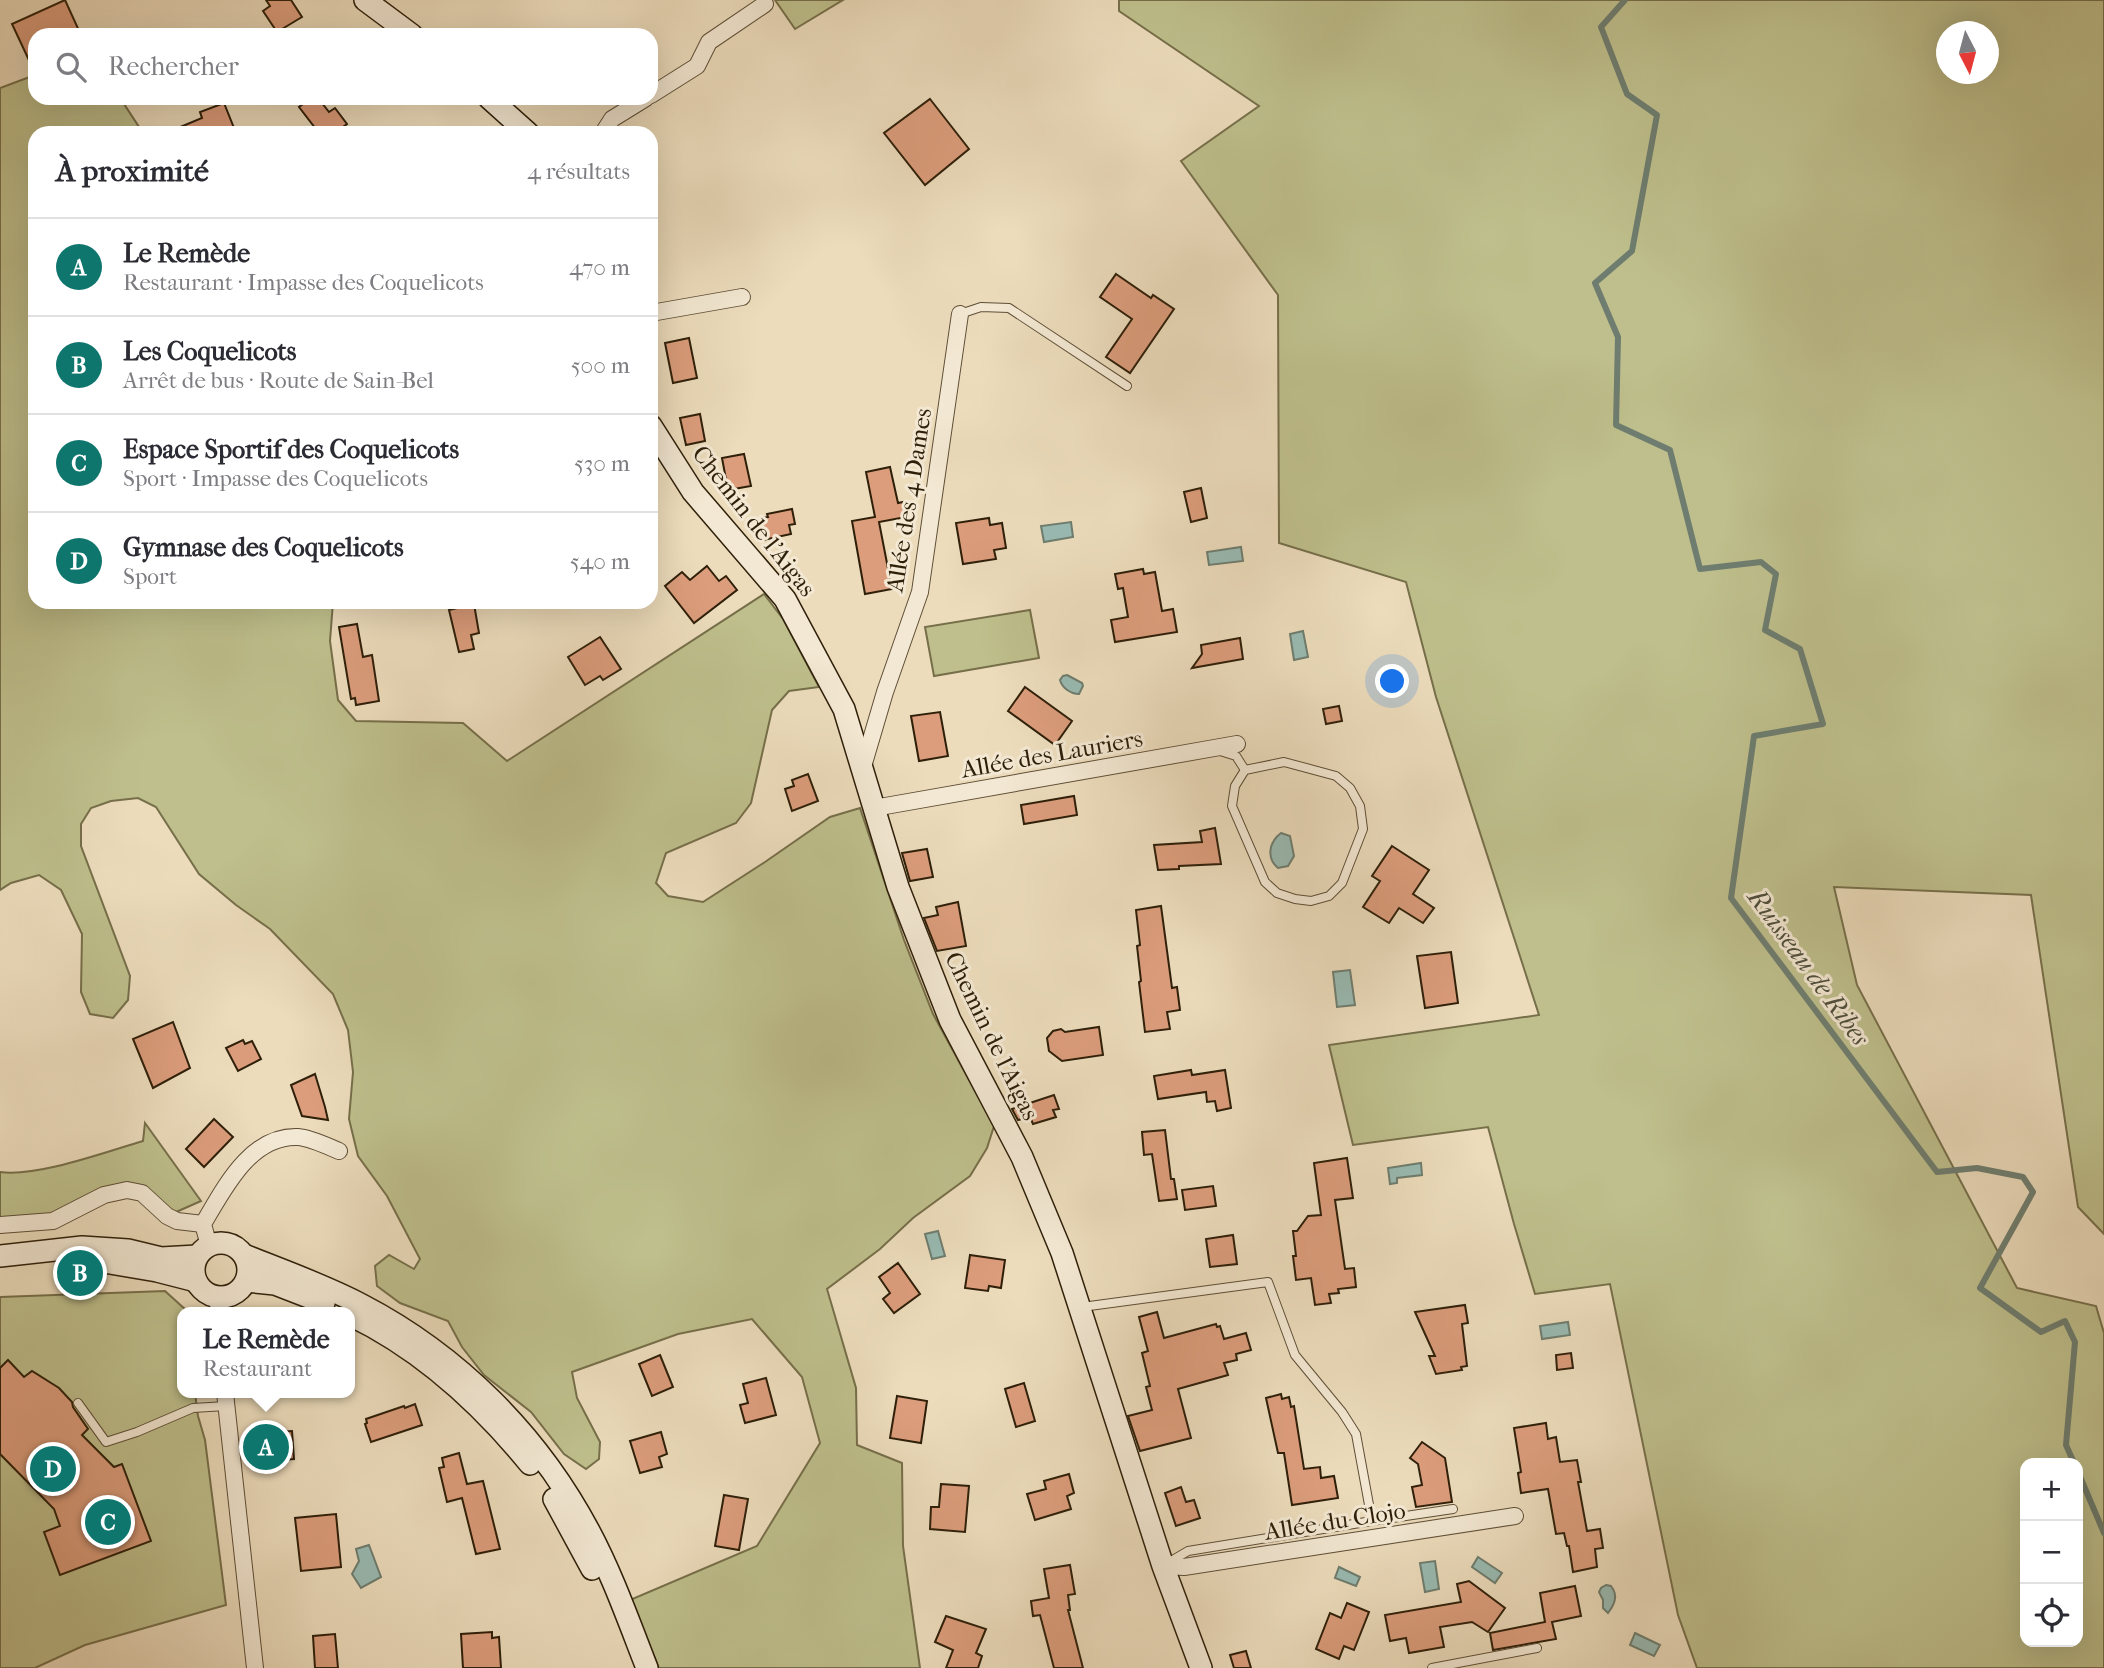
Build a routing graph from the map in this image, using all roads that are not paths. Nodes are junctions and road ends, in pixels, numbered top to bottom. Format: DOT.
graph roads {
  1 [pos="365,0"];
  2 [pos="765,4"];
  3 [pos="403,28"];
  4 [pos="658,91"];
  5 [pos="497,105"];
  6 [pos="635,105"];
  7 [pos="520,126"];
  8 [pos="608,126"];
  9 [pos="742,297"];
  10 [pos="658,312"];
  11 [pos="960,314"];
  12 [pos="1127,386"];
  13 [pos="658,437"];
  14 [pos="1237,744"];
  15 [pos="1214,748"];
  16 [pos="862,770"];
  17 [pos="1245,770"];
  18 [pos="874,808"];
  19 [pos="339,1151"];
  20 [pos="203,1224"];
  21 [pos="0,1225"];
  22 [pos="203,1251"];
  23 [pos="244,1255"];
  24 [pos="0,1256"];
  25 [pos="0,1269"];
  26 [pos="196,1281"];
  27 [pos="246,1281"];
  28 [pos="219,1305"];
  29 [pos="334,1307"];
  30 [pos="1079,1308"];
  31 [pos="355,1317"];
  32 [pos="225,1400"];
  33 [pos="78,1403"];
  34 [pos="1453,1509"];
  35 [pos="1515,1516"];
  36 [pos="1372,1521"];
  37 [pos="1163,1566"];
  38 [pos="1537,1648"];
  39 [pos="255,1668"];
  40 [pos="631,1668"];
  41 [pos="647,1668"];
  42 [pos="1201,1668"];
  43 [pos="1432,1668"];
  1 -- 3 [label="main road"];
  2 -- 4 [label="street"];
  5 -- 7 [label="main road"];
  6 -- 8 [label="street"];
  9 -- 10 [label="street"];
  11 -- 12 [label="lane"];
  11 -- 16 [label="street, Allée des 4 Dames"];
  13 -- 16 [label="main road, Chemin de l'Aigas"];
  14 -- 15 [label="street, Allée des Lauriers"];
  15 -- 17 [label="lane"];
  15 -- 18 [label="street, Allée des Lauriers"];
  16 -- 18 [label="main road, Chemin de l'Aigas"];
  17 -- 17 [label="lane"];
  18 -- 30 [label="main road, Chemin de l'Aigas"];
  19 -- 20 [label="street"];
  20 -- 21 [label="street"];
  20 -- 22 [label="street"];
  22 -- 23 [label="main road"];
  22 -- 24 [label="main road"];
  22 -- 26 [label="main road"];
  23 -- 27 [label="main road"];
  23 -- 41 [label="main road"];
  25 -- 26 [label="main road"];
  26 -- 28 [label="main road"];
  27 -- 28 [label="main road"];
  27 -- 29 [label="main road"];
  30 -- 36 [label="lane"];
  30 -- 37 [label="main road, Chemin de l'Aigas"];
  31 -- 40 [label="main road"];
  32 -- 33 [label="lane"];
  32 -- 39 [label="street"];
  34 -- 36 [label="lane"];
  35 -- 37 [label="street, Allée du Clojo"];
  36 -- 37 [label="lane"];
  37 -- 42 [label="main road, Chemin de l'Aigas"];
  38 -- 43 [label="lane"];
}
